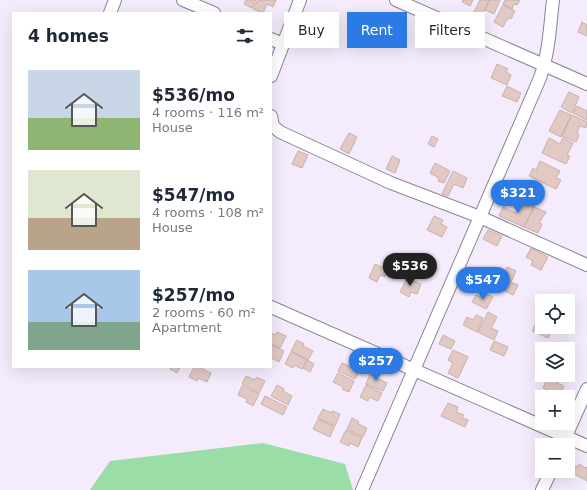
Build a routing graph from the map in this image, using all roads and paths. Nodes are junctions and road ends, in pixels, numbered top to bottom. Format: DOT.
graph roads {
  1 [pos="115,0"];
  2 [pos="183,0"];
  3 [pos="300,0"];
  4 [pos="396,0"];
  5 [pos="553,0"];
  6 [pos="110,12"];
  7 [pos="212,12"];
  8 [pos="272,39"];
  9 [pos="283,44"];
  10 [pos="545,66"];
  11 [pos="272,73"];
  12 [pos="587,84"];
  13 [pos="272,121"];
  14 [pos="480,217"];
  15 [pos="587,265"];
  16 [pos="272,307"];
  17 [pos="414,370"];
  18 [pos="587,389"];
  19 [pos="558,438"];
  20 [pos="565,438"];
  21 [pos="575,443"];
  22 [pos="587,446"];
  23 [pos="547,478"];
  24 [pos="362,490"];
  25 [pos="542,490"];
  1 -- 6 [label="street"];
  2 -- 7 [label="street"];
  3 -- 9 [label="street"];
  4 -- 10 [label="street"];
  5 -- 10 [label="street"];
  8 -- 9 [label="street"];
  9 -- 11 [label="street"];
  10 -- 12 [label="street"];
  10 -- 14 [label="street"];
  13 -- 14 [label="street"];
  14 -- 15 [label="street"];
  14 -- 17 [label="street"];
  16 -- 17 [label="street"];
  17 -- 19 [label="street"];
  17 -- 24 [label="street"];
  18 -- 20 [label="street"];
  21 -- 22 [label="street"];
  23 -- 25 [label="street"];
}
